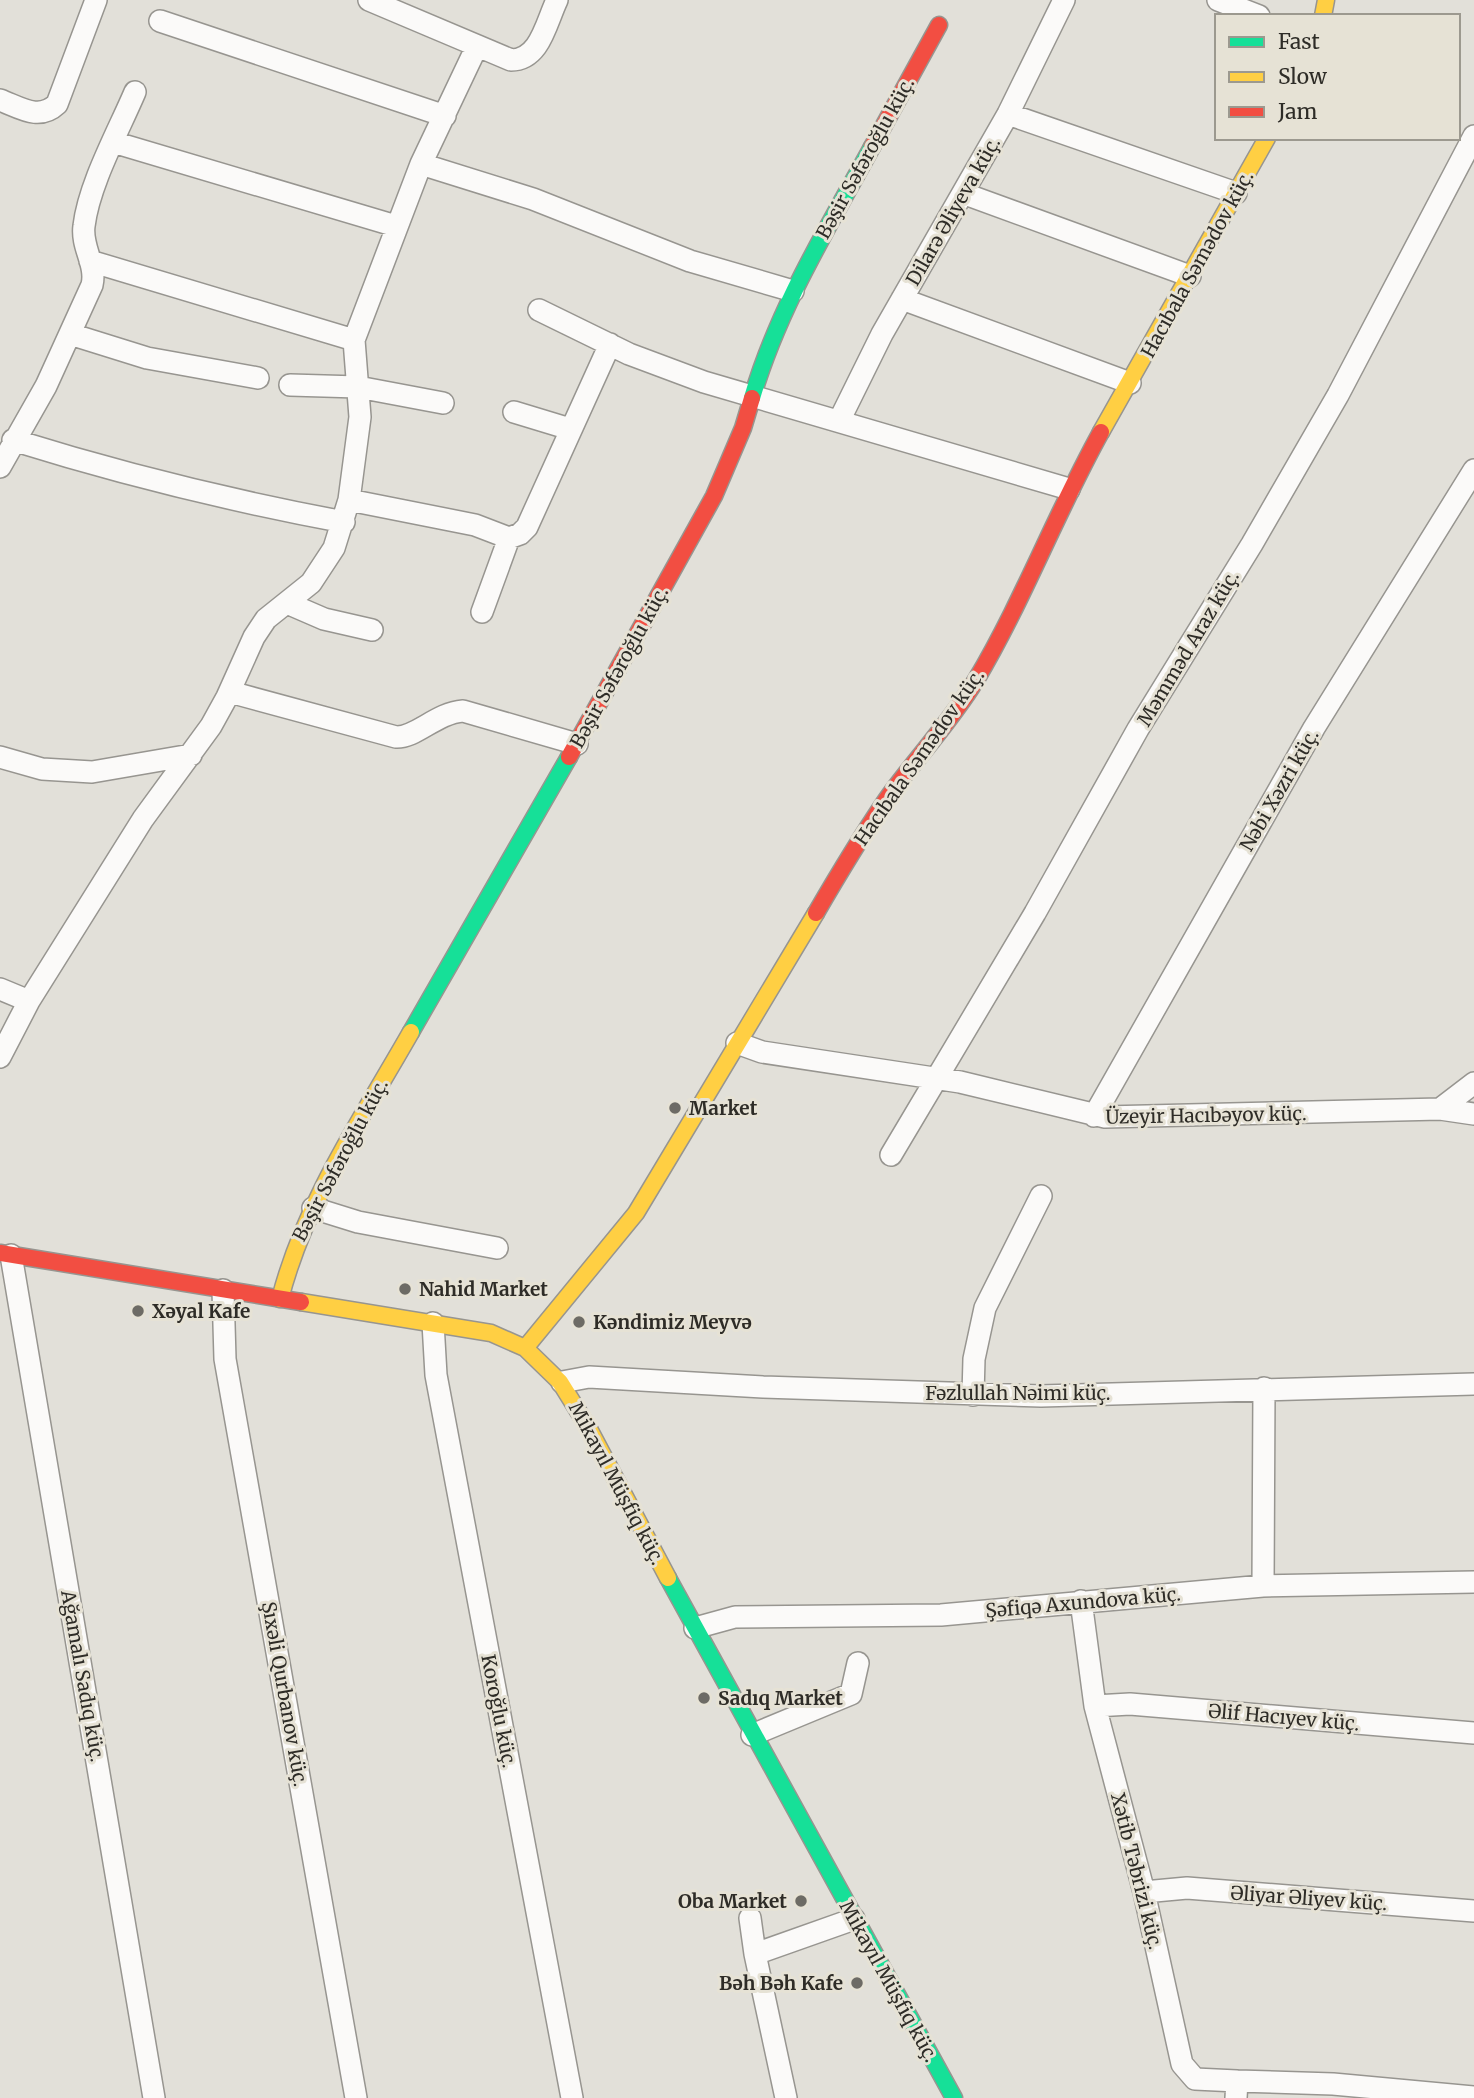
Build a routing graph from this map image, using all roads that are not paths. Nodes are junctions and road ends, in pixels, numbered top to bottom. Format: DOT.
graph roads {
  1 [pos="96,0"];
  2 [pos="369,0"];
  3 [pos="556,0"];
  4 [pos="1064,0"];
  5 [pos="1218,0"];
  6 [pos="396,5"];
  7 [pos="1254,14"];
  8 [pos="160,22"];
  9 [pos="939,25"];
  10 [pos="477,46"];
  11 [pos="135,92"];
  12 [pos="0,100"];
  13 [pos="1007,114"];
  14 [pos="445,116"];
  15 [pos="1474,136"];
  16 [pos="1267,140"];
  17 [pos="113,142"];
  18 [pos="421,164"];
  19 [pos="1236,193"];
  20 [pos="965,194"];
  21 [pos="396,226"];
  22 [pos="92,269"];
  23 [pos="1190,276"];
  24 [pos="793,291"];
  25 [pos="902,299"];
  26 [pos="539,310"];
  27 [pos="70,334"];
  28 [pos="354,340"];
  29 [pos="610,344"];
  30 [pos="258,379"];
  31 [pos="1130,383"];
  32 [pos="290,385"];
  33 [pos="358,387"];
  34 [pos="753,396"];
  35 [pos="443,403"];
  36 [pos="514,412"];
  37 [pos="839,421"];
  38 [pos="570,429"];
  39 [pos="13,440"];
  40 [pos="1,463"];
  41 [pos="1474,470"];
  42 [pos="1069,489"];
  43 [pos="349,500"];
  44 [pos="344,522"];
  45 [pos="509,538"];
  46 [pos="287,603"];
  47 [pos="482,612"];
  48 [pos="372,630"];
  49 [pos="230,692"];
  50 [pos="577,744"];
  51 [pos="191,755"];
  52 [pos="0,757"];
  53 [pos="0,989"];
  54 [pos="29,1001"];
  55 [pos="737,1043"];
  56 [pos="0,1057"];
  57 [pos="937,1078"];
  58 [pos="1474,1083"];
  59 [pos="1440,1109"];
  60 [pos="1474,1114"];
  61 [pos="1094,1116"];
  62 [pos="891,1155"];
  63 [pos="1041,1196"];
  64 [pos="313,1208"];
  65 [pos="497,1248"];
  66 [pos="6,1254"];
  67 [pos="223,1290"];
  68 [pos="280,1299"];
  69 [pos="433,1323"];
  70 [pos="526,1347"];
  71 [pos="562,1382"];
  72 [pos="1474,1384"];
  73 [pos="1264,1388"];
  74 [pos="973,1395"];
  75 [pos="1474,1582"];
  76 [pos="1263,1586"];
  77 [pos="1081,1601"];
  78 [pos="695,1628"];
  79 [pos="858,1663"];
  80 [pos="1095,1706"];
  81 [pos="1474,1733"];
  82 [pos="752,1735"];
  83 [pos="1144,1892"];
  84 [pos="1474,1911"];
  85 [pos="750,1918"];
  86 [pos="854,1919"];
  87 [pos="755,1954"];
  88 [pos="1236,2090"];
  89 [pos="154,2098"];
  90 [pos="356,2098"];
  91 [pos="572,2098"];
  92 [pos="786,2098"];
  93 [pos="954,2098"];
  94 [pos="1474,2098"];
  1 -- 12 [label="street"];
  2 -- 6 [label="street"];
  3 -- 10 [label="street"];
  4 -- 13 [label="street, Dilarə Əliyeva küç."];
  5 -- 7 [label="street"];
  6 -- 10 [label="street"];
  8 -- 14 [label="street"];
  9 -- 24 [label="street, Bəşir Səfəroğlu küç."];
  10 -- 14 [label="street"];
  11 -- 17 [label="street"];
  13 -- 19 [label="street"];
  13 -- 20 [label="street, Dilarə Əliyeva küç."];
  14 -- 18 [label="street"];
  15 -- 57 [label="street, Məmməd Araz küç."];
  16 -- 19 [label="street, Hacıbala Səmədov küç."];
  17 -- 21 [label="street"];
  17 -- 22 [label="street"];
  18 -- 21 [label="street"];
  18 -- 24 [label="street"];
  19 -- 23 [label="street, Hacıbala Səmədov küç."];
  20 -- 23 [label="street"];
  20 -- 25 [label="street, Dilarə Əliyeva küç."];
  21 -- 28 [label="street"];
  22 -- 27 [label="street"];
  22 -- 28 [label="street"];
  23 -- 31 [label="street, Hacıbala Səmədov küç."];
  24 -- 34 [label="street, Bəşir Səfəroğlu küç."];
  25 -- 31 [label="street"];
  25 -- 37 [label="street, Dilarə Əliyeva küç."];
  26 -- 29 [label="street"];
  27 -- 30 [label="street"];
  27 -- 39 [label="street"];
  28 -- 33 [label="street"];
  29 -- 34 [label="street"];
  29 -- 38 [label="street"];
  31 -- 42 [label="street, Hacıbala Səmədov küç."];
  32 -- 33 [label="street"];
  33 -- 35 [label="street"];
  33 -- 43 [label="street"];
  34 -- 37 [label="street"];
  34 -- 50 [label="street, Bəşir Səfəroğlu küç."];
  36 -- 38 [label="street"];
  37 -- 42 [label="street"];
  38 -- 45 [label="street"];
  39 -- 40 [label="street"];
  39 -- 44 [label="street"];
  41 -- 61 [label="street, Nəbi Xəzri küç."];
  42 -- 55 [label="street, Hacıbala Səmədov küç."];
  43 -- 44 [label="street"];
  43 -- 45 [label="street"];
  44 -- 46 [label="street"];
  45 -- 47 [label="street"];
  46 -- 48 [label="street"];
  46 -- 49 [label="street"];
  49 -- 50 [label="street"];
  49 -- 51 [label="street"];
  50 -- 64 [label="street, Bəşir Səfəroğlu küç."];
  51 -- 52 [label="street"];
  51 -- 54 [label="street"];
  53 -- 54 [label="street"];
  54 -- 56 [label="street"];
  55 -- 57 [label="street, Üzeyir Hacıbəyov küç."];
  55 -- 70 [label="street, Hacıbala Səmədov küç."];
  57 -- 61 [label="street, Üzeyir Hacıbəyov küç."];
  57 -- 62 [label="street, Məmməd Araz küç."];
  58 -- 59 [label="street"];
  59 -- 60 [label="street, Üzeyir Hacıbəyov küç."];
  59 -- 61 [label="street, Üzeyir Hacıbəyov küç."];
  63 -- 74 [label="street"];
  64 -- 65 [label="street"];
  64 -- 68 [label="street, Bəşir Səfəroğlu küç."];
  66 -- 67 [label="street, Mikayıl Müşfiq küç."];
  66 -- 89 [label="street, Ağamalı Sadıq küç."];
  67 -- 68 [label="street, Mikayıl Müşfiq küç."];
  67 -- 90 [label="street, Şıxəli Qurbanov küç."];
  68 -- 69 [label="street, Mikayıl Müşfiq küç."];
  69 -- 70 [label="street, Mikayıl Müşfiq küç."];
  69 -- 91 [label="street, Koroğlu küç."];
  70 -- 71 [label="street, Mikayıl Müşfiq küç."];
  71 -- 74 [label="street, Fəzlullah Nəimi küç."];
  71 -- 78 [label="street, Mikayıl Müşfiq küç."];
  72 -- 73 [label="street, Fəzlullah Nəimi küç."];
  73 -- 74 [label="street, Fəzlullah Nəimi küç."];
  73 -- 76 [label="street"];
  75 -- 76 [label="street, Şəfiqə Axundova küç."];
  76 -- 77 [label="street, Şəfiqə Axundova küç."];
  77 -- 78 [label="street, Şəfiqə Axundova küç."];
  77 -- 80 [label="street, Xətib Təbrizi küç."];
  78 -- 82 [label="street, Mikayıl Müşfiq küç."];
  79 -- 82 [label="street"];
  80 -- 81 [label="street, Əlif Hacıyev küç."];
  80 -- 83 [label="street, Xətib Təbrizi küç."];
  82 -- 86 [label="street, Mikayıl Müşfiq küç."];
  83 -- 84 [label="street, Əliyar Əliyev küç."];
  83 -- 88 [label="street, Xətib Təbrizi küç."];
  85 -- 87 [label="street"];
  86 -- 87 [label="street"];
  86 -- 93 [label="street, Mikayıl Müşfiq küç."];
  87 -- 92 [label="street"];
  88 -- 94 [label="street, Xətib Təbrizi küç."];
}
